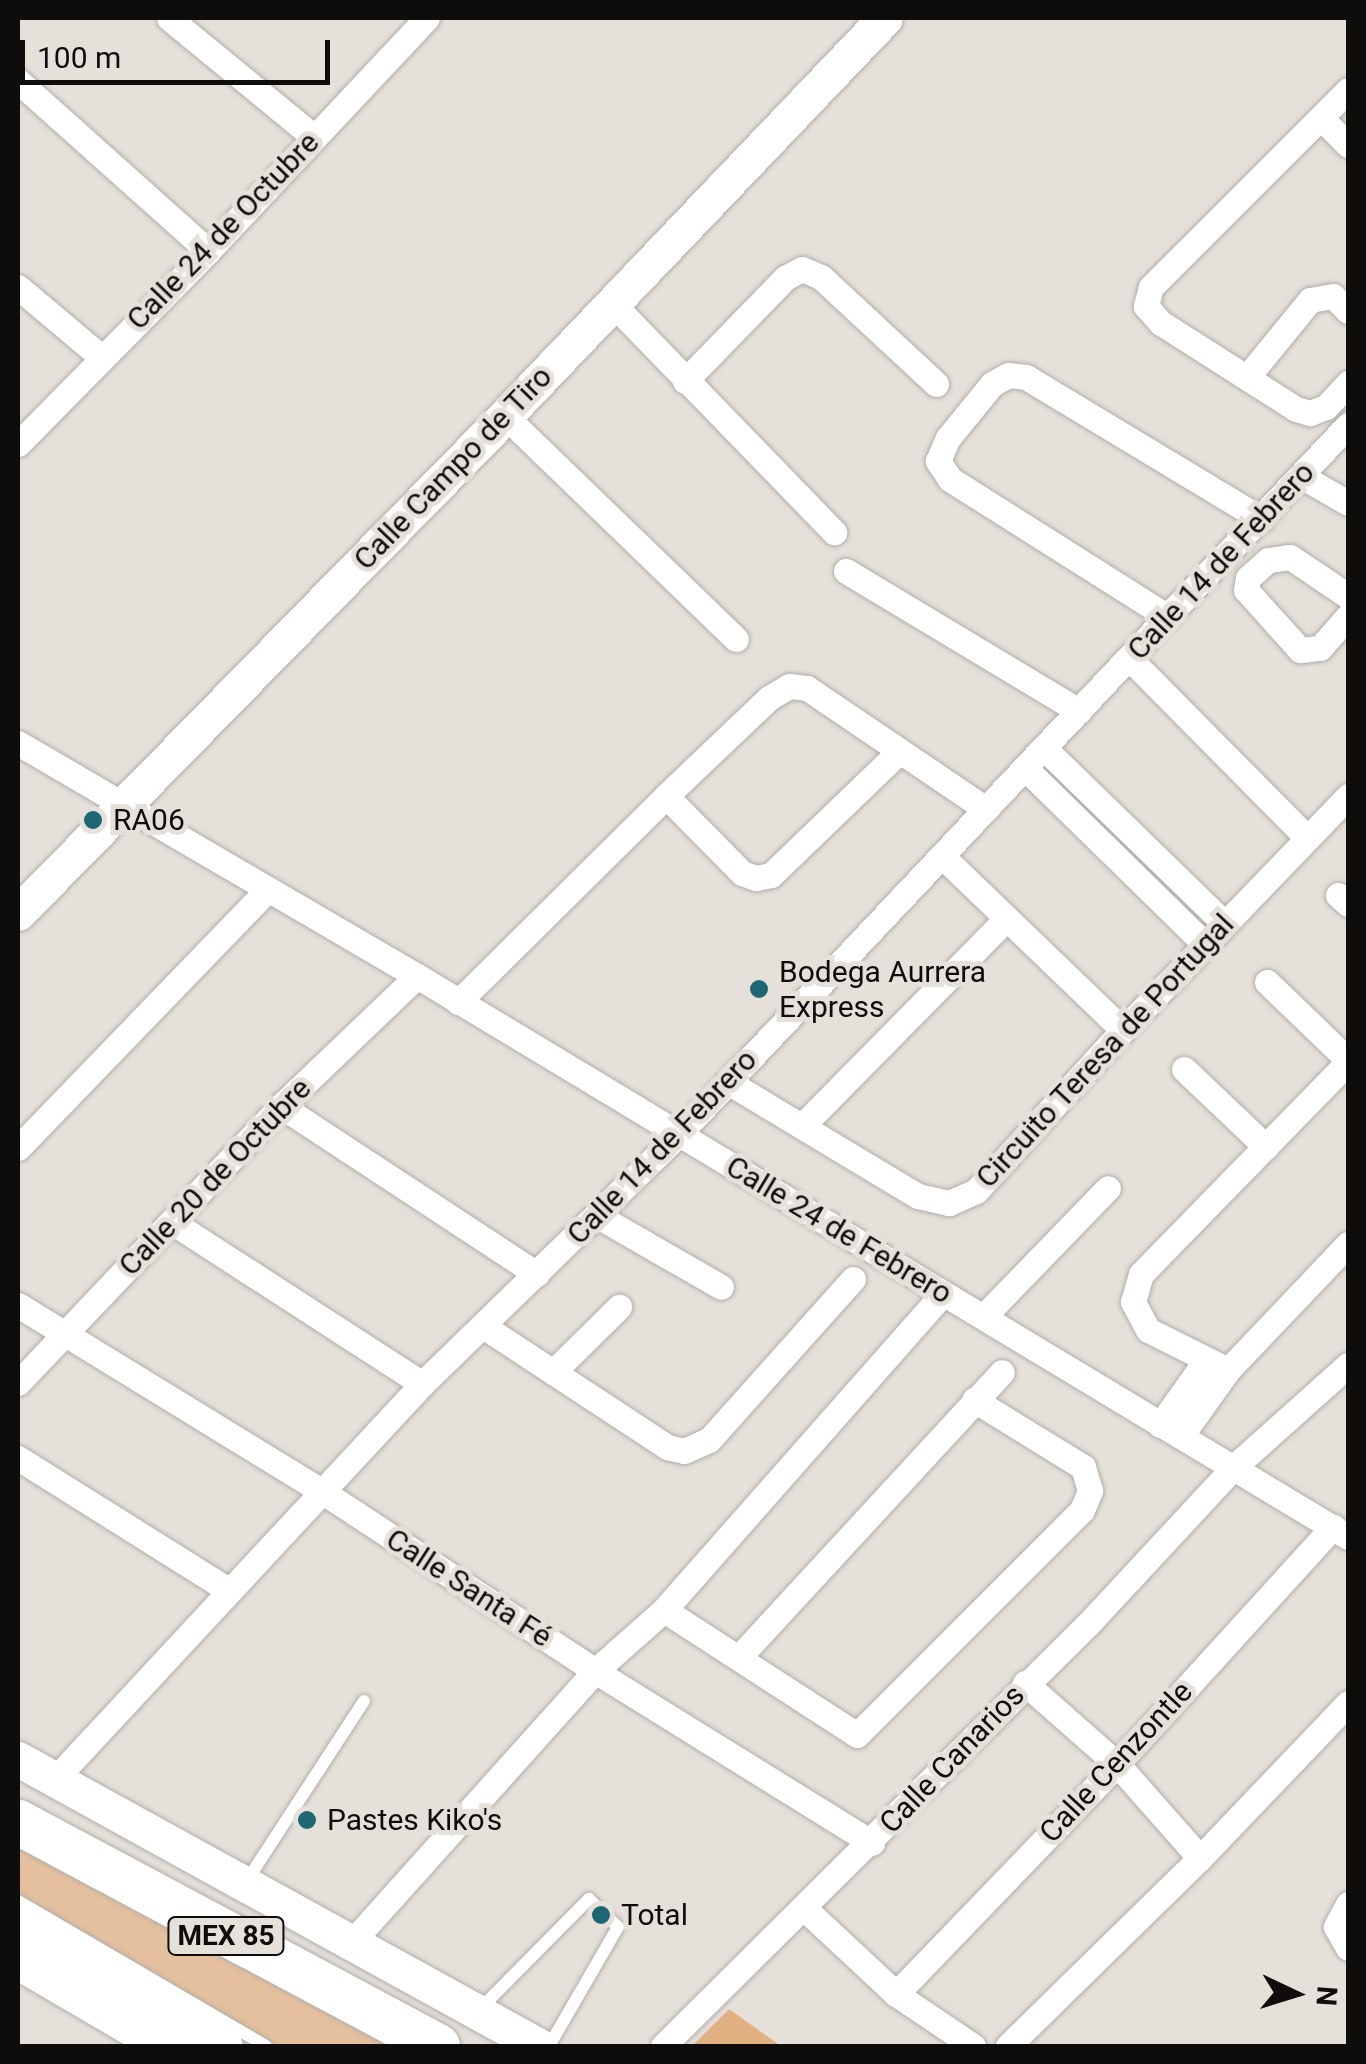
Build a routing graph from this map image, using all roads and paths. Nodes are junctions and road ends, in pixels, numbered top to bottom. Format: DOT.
graph roads {
  1 [pos="169,18"];
  2 [pos="885,18"];
  3 [pos="418,21"];
  4 [pos="18,81"];
  5 [pos="1348,90"];
  6 [pos="1322,120"];
  7 [pos="314,137"];
  8 [pos="1348,145"];
  9 [pos="208,251"];
  10 [pos="18,287"];
  11 [pos="613,304"];
  12 [pos="1348,311"];
  13 [pos="101,357"];
  14 [pos="1248,376"];
  15 [pos="685,381"];
  16 [pos="1348,383"];
  17 [pos="936,384"];
  18 [pos="504,416"];
  19 [pos="1348,425"];
  20 [pos="18,444"];
  21 [pos="1302,476"];
  22 [pos="1348,504"];
  23 [pos="1261,519"];
  24 [pos="834,532"];
  25 [pos="846,571"];
  26 [pos="1348,596"];
  27 [pos="1348,616"];
  28 [pos="1168,617"];
  29 [pos="736,639"];
  30 [pos="1129,658"];
  31 [pos="1080,711"];
  32 [pos="18,743"];
  33 [pos="1044,748"];
  34 [pos="899,752"];
  35 [pos="1025,768"];
  36 [pos="666,796"];
  37 [pos="1348,796"];
  38 [pos="122,805"];
  39 [pos="986,809"];
  40 [pos="1307,838"];
  41 [pos="942,856"];
  42 [pos="266,891"];
  43 [pos="18,914"];
  44 [pos="1005,920"];
  45 [pos="1224,924"];
  46 [pos="1204,944"];
  47 [pos="417,976"];
  48 [pos="1267,982"];
  49 [pos="458,1002"];
  50 [pos="1122,1030"];
  51 [pos="1348,1061"];
  52 [pos="1184,1070"];
  53 [pos="728,1082"];
  54 [pos="281,1106"];
  55 [pos="802,1126"];
  56 [pos="678,1134"];
  57 [pos="1266,1147"];
  58 [pos="18,1148"];
  59 [pos="1108,1188"];
  60 [pos="596,1215"];
  61 [pos="172,1222"];
  62 [pos="1348,1244"];
  63 [pos="537,1274"];
  64 [pos="853,1279"];
  65 [pos="721,1287"];
  66 [pos="943,1293"];
  67 [pos="18,1305"];
  68 [pos="618,1308"];
  69 [pos="984,1316"];
  70 [pos="483,1326"];
  71 [pos="65,1333"];
  72 [pos="1217,1365"];
  73 [pos="1348,1365"];
  74 [pos="553,1372"];
  75 [pos="1002,1372"];
  76 [pos="18,1382"];
  77 [pos="422,1384"];
  78 [pos="974,1400"];
  79 [pos="1171,1430"];
  80 [pos="18,1458"];
  81 [pos="1235,1466"];
  82 [pos="323,1492"];
  83 [pos="1340,1532"];
  84 [pos="227,1590"];
  85 [pos="664,1610"];
  86 [pos="740,1656"];
  87 [pos="595,1671"];
  88 [pos="1025,1683"];
  89 [pos="364,1700"];
  90 [pos="1348,1703"];
  91 [pos="18,1759"];
  92 [pos="1117,1764"];
  93 [pos="55,1779"];
  94 [pos="18,1822"];
  95 [pos="18,1834"];
  96 [pos="872,1843"];
  97 [pos="1200,1858"];
  98 [pos="244,1884"];
  99 [pos="18,1902"];
  100 [pos="1348,1904"];
  101 [pos="805,1909"];
  102 [pos="18,1929"];
  103 [pos="351,1943"];
  104 [pos="1348,1948"];
  105 [pos="18,1962"];
  106 [pos="896,1994"];
  107 [pos="477,2012"];
  108 [pos="141,2041"];
  109 [pos="220,2046"];
  110 [pos="266,2046"];
  111 [pos="408,2046"];
  112 [pos="437,2046"];
  113 [pos="539,2046"];
  114 [pos="549,2046"];
  115 [pos="664,2046"];
  116 [pos="973,2046"];
  117 [pos="1008,2046"];
  1 -- 7 [label="street"];
  2 -- 11 [label="street, Calle Campo de Tiro"];
  3 -- 7 [label="street, Calle 24 de Octubre"];
  4 -- 9 [label="street"];
  5 -- 6 [label="street"];
  6 -- 8 [label="street"];
  6 -- 14 [label="street"];
  7 -- 9 [label="street, Calle 24 de Octubre"];
  9 -- 13 [label="street, Calle 24 de Octubre"];
  10 -- 13 [label="street"];
  11 -- 15 [label="street"];
  11 -- 18 [label="street, Calle Campo de Tiro"];
  12 -- 14 [label="street"];
  13 -- 20 [label="street, Calle 24 de Octubre"];
  14 -- 16 [label="street"];
  15 -- 17 [label="street"];
  15 -- 24 [label="street"];
  18 -- 29 [label="street"];
  18 -- 38 [label="street, Calle Campo de Tiro"];
  19 -- 21 [label="street, Calle 14 de Febrero"];
  21 -- 22 [label="street"];
  21 -- 23 [label="street, Calle 14 de Febrero"];
  23 -- 28 [label="street, Calle 14 de Febrero"];
  23 -- 28 [label="street"];
  25 -- 31 [label="street"];
  26 -- 27 [label="street"];
  28 -- 30 [label="street, Calle 14 de Febrero"];
  30 -- 31 [label="street, Calle 14 de Febrero"];
  30 -- 40 [label="street"];
  31 -- 33 [label="street, Calle 14 de Febrero"];
  32 -- 38 [label="street, Calle 24 de Febrero"];
  33 -- 35 [label="street, Calle 14 de Febrero"];
  33 -- 45 [label="street"];
  34 -- 36 [label="street"];
  34 -- 36 [label="street"];
  34 -- 39 [label="street"];
  35 -- 39 [label="street, Calle 14 de Febrero"];
  35 -- 46 [label="street"];
  36 -- 49 [label="street"];
  37 -- 40 [label="street, Circuito Teresa de Portugal"];
  38 -- 42 [label="street, Calle 24 de Febrero"];
  38 -- 43 [label="street, Calle Campo de Tiro"];
  39 -- 41 [label="street, Calle 14 de Febrero"];
  40 -- 45 [label="street, Circuito Teresa de Portugal"];
  41 -- 44 [label="street"];
  41 -- 53 [label="street, Calle 14 de Febrero"];
  42 -- 47 [label="street, Calle 24 de Febrero"];
  42 -- 58 [label="street"];
  44 -- 50 [label="street"];
  44 -- 55 [label="street"];
  45 -- 46 [label="street, Circuito Teresa de Portugal"];
  46 -- 50 [label="street, Circuito Teresa de Portugal"];
  47 -- 49 [label="street, Calle 24 de Febrero"];
  47 -- 54 [label="street, Calle 20 de Octubre"];
  48 -- 51 [label="street"];
  49 -- 56 [label="street, Calle 24 de Febrero"];
  50 -- 55 [label="street, Circuito Teresa de Portugal"];
  51 -- 57 [label="street"];
  52 -- 57 [label="street"];
  53 -- 55 [label="street, Circuito Teresa de Portugal"];
  53 -- 56 [label="street, Calle 14 de Febrero"];
  54 -- 61 [label="street, Calle 20 de Octubre"];
  54 -- 63 [label="street"];
  56 -- 60 [label="street, Calle 14 de Febrero"];
  56 -- 66 [label="street, Calle 24 de Febrero"];
  57 -- 72 [label="street"];
  59 -- 69 [label="street"];
  60 -- 63 [label="street, Calle 14 de Febrero"];
  60 -- 65 [label="street"];
  61 -- 71 [label="street, Calle 20 de Octubre"];
  61 -- 77 [label="street"];
  62 -- 72 [label="street"];
  63 -- 70 [label="street, Calle 14 de Febrero"];
  64 -- 74 [label="street"];
  66 -- 69 [label="street, Calle 24 de Febrero"];
  66 -- 85 [label="street"];
  67 -- 71 [label="street, Calle Santa Fé"];
  68 -- 74 [label="street"];
  69 -- 79 [label="street, Calle 24 de Febrero"];
  70 -- 74 [label="street"];
  70 -- 77 [label="street, Calle 14 de Febrero"];
  71 -- 76 [label="street, Calle 20 de Octubre"];
  71 -- 82 [label="street, Calle Santa Fé"];
  72 -- 79 [label="street"];
  73 -- 81 [label="street, Calle Canarios"];
  75 -- 78 [label="street"];
  77 -- 82 [label="street, Calle 14 de Febrero"];
  78 -- 86 [label="street"];
  78 -- 86 [label="street"];
  79 -- 81 [label="street, Calle 24 de Febrero"];
  80 -- 84 [label="street"];
  81 -- 83 [label="street, Calle 24 de Febrero"];
  81 -- 88 [label="street, Calle Canarios"];
  82 -- 84 [label="street, Calle 14 de Febrero"];
  82 -- 87 [label="street, Calle Santa Fé"];
  83 -- 92 [label="street, Calle Cenzontle"];
  84 -- 93 [label="street, Calle 14 de Febrero"];
  85 -- 86 [label="street"];
  85 -- 87 [label="street"];
  87 -- 96 [label="street, Calle Santa Fé"];
  87 -- 103 [label="street"];
  88 -- 92 [label="street"];
  88 -- 96 [label="street, Calle Canarios"];
  89 -- 98 [label="lane"];
  90 -- 97 [label="street"];
  91 -- 93 [label="street"];
  92 -- 97 [label="street"];
  92 -- 106 [label="street, Calle Cenzontle"];
  93 -- 98 [label="street"];
  94 -- 112 [label="highway, MEX 85"];
  95 -- 111 [label="lane"];
  96 -- 101 [label="street, Calle Canarios"];
  97 -- 117 [label="street"];
  98 -- 103 [label="street"];
  99 -- 110 [label="lane"];
  100 -- 104 [label="street"];
  101 -- 106 [label="street"];
  101 -- 115 [label="street, Calle Canarios"];
  102 -- 109 [label="highway"];
  103 -- 107 [label="street"];
  105 -- 108 [label="street"];
  106 -- 116 [label="street"];
  107 -- 113 [label="street"];
  107 -- 114 [label="lane"];
}
